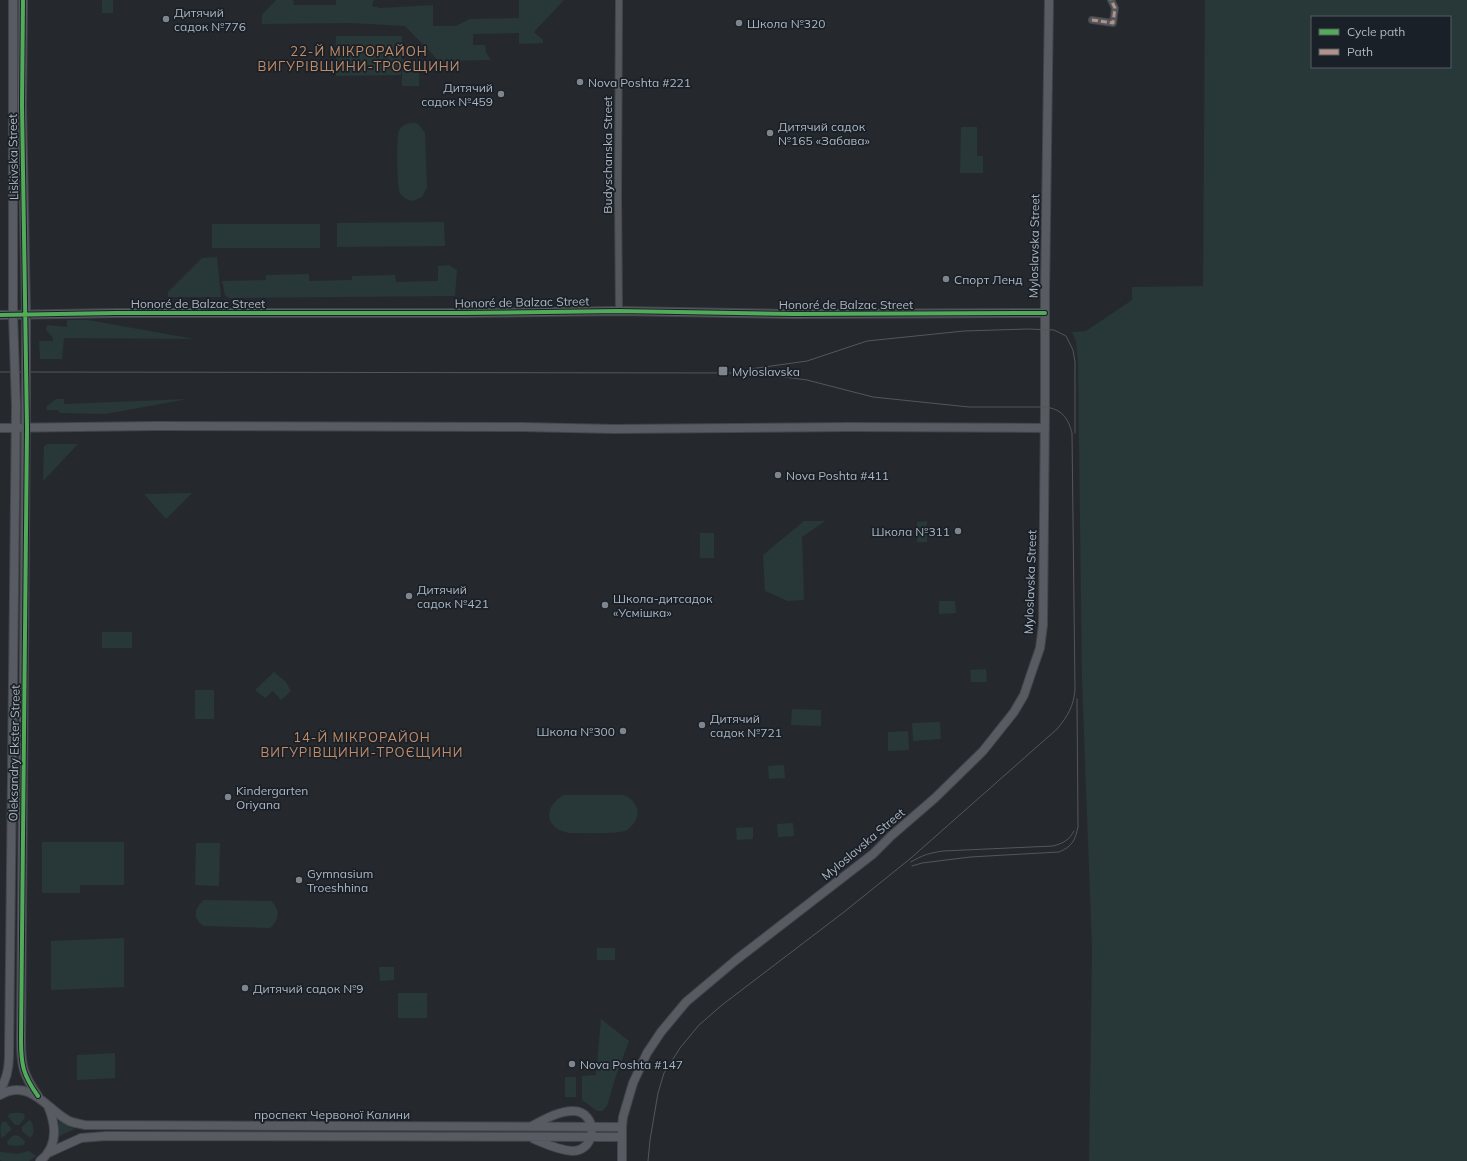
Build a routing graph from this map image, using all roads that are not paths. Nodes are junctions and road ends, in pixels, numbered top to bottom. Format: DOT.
graph roads {
  1 [pos="13,0"];
  2 [pos="23,0"];
  3 [pos="619,0"];
  4 [pos="1049,0"];
  5 [pos="1111,0"];
  6 [pos="1092,20"];
  7 [pos="619,311"];
  8 [pos="1045,313"];
  9 [pos="0,315"];
  10 [pos="13,315"];
  11 [pos="26,315"];
  12 [pos="16,405"];
  13 [pos="26,405"];
  14 [pos="0,428"];
  15 [pos="16,428"];
  16 [pos="27,428"];
  17 [pos="1045,428"];
  18 [pos="0,1090"];
  19 [pos="0,1095"];
  20 [pos="38,1096"];
  21 [pos="48,1105"];
  22 [pos="530,1127"];
  23 [pos="592,1127"];
  24 [pos="622,1127"];
  25 [pos="530,1137"];
  26 [pos="592,1137"];
  27 [pos="622,1137"];
  28 [pos="48,1153"];
  29 [pos="40,1161"];
  30 [pos="622,1161"];
  1 -- 10 [label="street, Liskivska Street"];
  2 -- 11 [label="street, Liskivska Street"];
  3 -- 7 [label="street, Budyschanska Street"];
  4 -- 8 [label="street, Myloslavska Street"];
  5 -- 6 [label="street"];
  7 -- 8 [label="street, Honoré de Balzac Street"];
  7 -- 11 [label="street, Honoré de Balzac Street"];
  8 -- 17 [label="street, Myloslavska Street"];
  9 -- 10 [label="street, Honoré de Balzac Street"];
  10 -- 11 [label="street, Honoré de Balzac Street"];
  10 -- 12 [label="street, Liskivska Street, bridge"];
  11 -- 13 [label="street, Liskivska Street, bridge"];
  12 -- 15 [label="street, Oleksandry Ekster Street"];
  13 -- 16 [label="street, Oleksandry Ekster Street"];
  14 -- 15 [label="street"];
  15 -- 16 [label="street"];
  15 -- 18 [label="street, Oleksandry Ekster Street"];
  16 -- 17 [label="street"];
  16 -- 20 [label="street, Oleksandry Ekster Street"];
  17 -- 24 [label="street, Myloslavska Street"];
  19 -- 20 [label="street"];
  20 -- 21 [label="street, проспект Червоної Калини"];
  21 -- 22 [label="street, проспект Червоної Калини"];
  21 -- 28 [label="street"];
  22 -- 23 [label="street, проспект Червоної Калини"];
  22 -- 23 [label="street"];
  23 -- 24 [label="street, проспект Червоної Калини"];
  23 -- 26 [label="street"];
  24 -- 27 [label="street, Myloslavska Street"];
  25 -- 26 [label="street, проспект Червоної Калини"];
  25 -- 26 [label="street"];
  25 -- 28 [label="street, проспект Червоної Калини"];
  26 -- 27 [label="street, проспект Червоної Калини"];
  27 -- 30 [label="street, Myloslavska Street"];
  28 -- 29 [label="street"];
}
